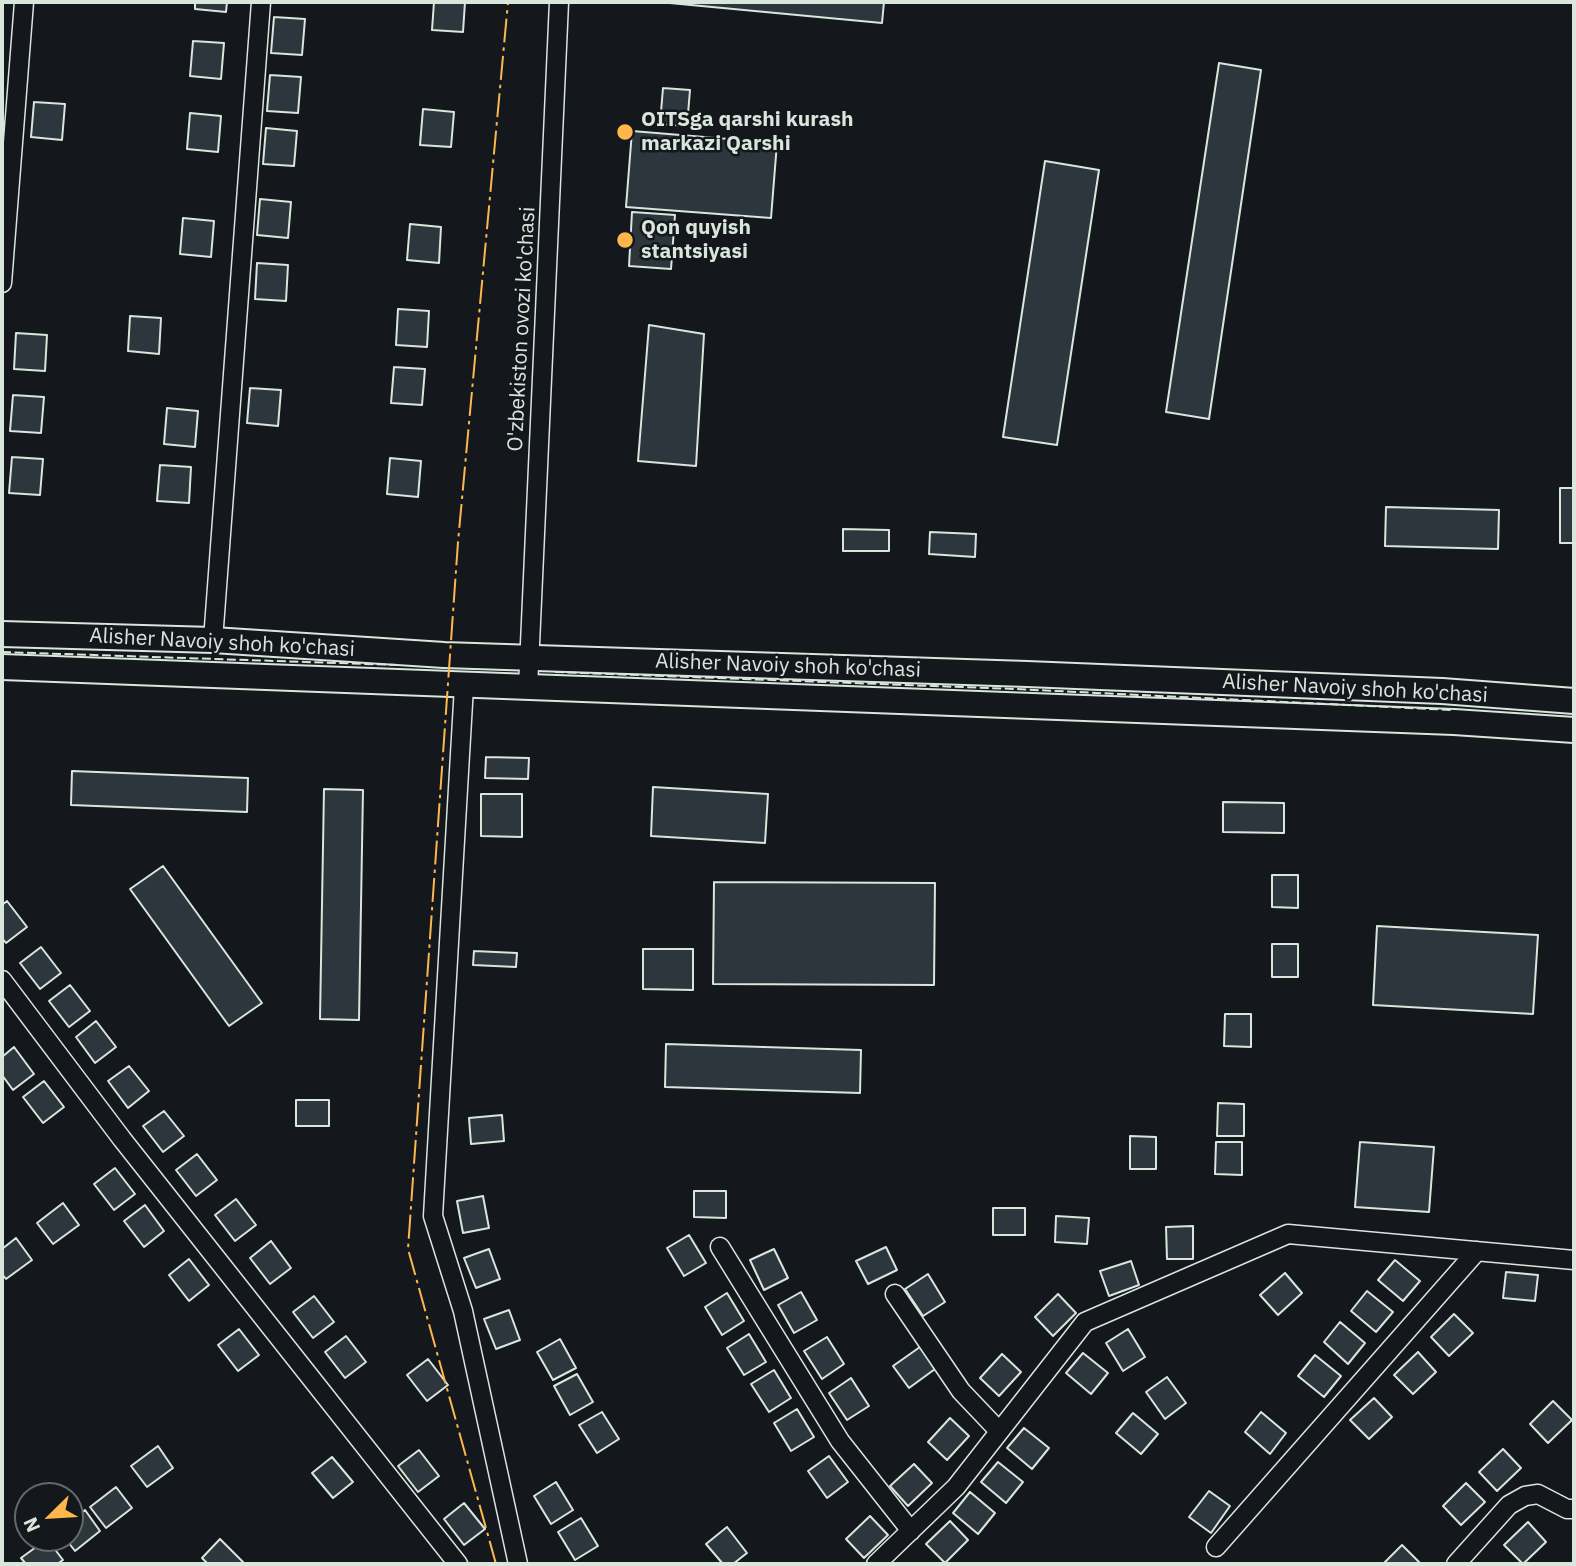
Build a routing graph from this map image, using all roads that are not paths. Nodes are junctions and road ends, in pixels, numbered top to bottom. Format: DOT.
graph roads {
  1 [pos="24,2"];
  2 [pos="261,2"];
  3 [pos="559,2"];
  4 [pos="2,283"];
  5 [pos="2,634"];
  6 [pos="213,640"];
  7 [pos="529,657"];
  8 [pos="2,667"];
  9 [pos="464,686"];
  10 [pos="528,688"];
  11 [pos="1574,701"];
  12 [pos="1574,730"];
  13 [pos="2,980"];
  14 [pos="720,1247"];
  15 [pos="1477,1251"];
  16 [pos="1574,1260"];
  17 [pos="895,1294"];
  18 [pos="999,1431"];
  19 [pos="1574,1509"];
  20 [pos="911,1531"];
  21 [pos="1216,1547"];
  22 [pos="458,1564"];
  23 [pos="518,1564"];
  24 [pos="876,1564"];
  25 [pos="1456,1564"];
  1 -- 4 [label="street"];
  2 -- 6 [label="street"];
  3 -- 7 [label="street, O'zbekiston ovozi ko'chasi"];
  5 -- 6 [label="main road, Alisher Navoiy shoh ko'chasi"];
  6 -- 7 [label="main road, Alisher Navoiy shoh ko'chasi"];
  7 -- 10 [label="street, O'zbekiston ovozi ko'chasi"];
  7 -- 11 [label="main road, Alisher Navoiy shoh ko'chasi"];
  8 -- 9 [label="main road, Alisher Navoiy shoh ko'chasi"];
  9 -- 10 [label="main road, Alisher Navoiy shoh ko'chasi"];
  9 -- 23 [label="street"];
  10 -- 12 [label="main road, Alisher Navoiy shoh ko'chasi"];
  13 -- 22 [label="street"];
  14 -- 20 [label="street"];
  15 -- 16 [label="street"];
  15 -- 18 [label="street"];
  15 -- 21 [label="street"];
  17 -- 18 [label="street"];
  18 -- 20 [label="street"];
  19 -- 25 [label="street"];
  20 -- 24 [label="street"];
}
